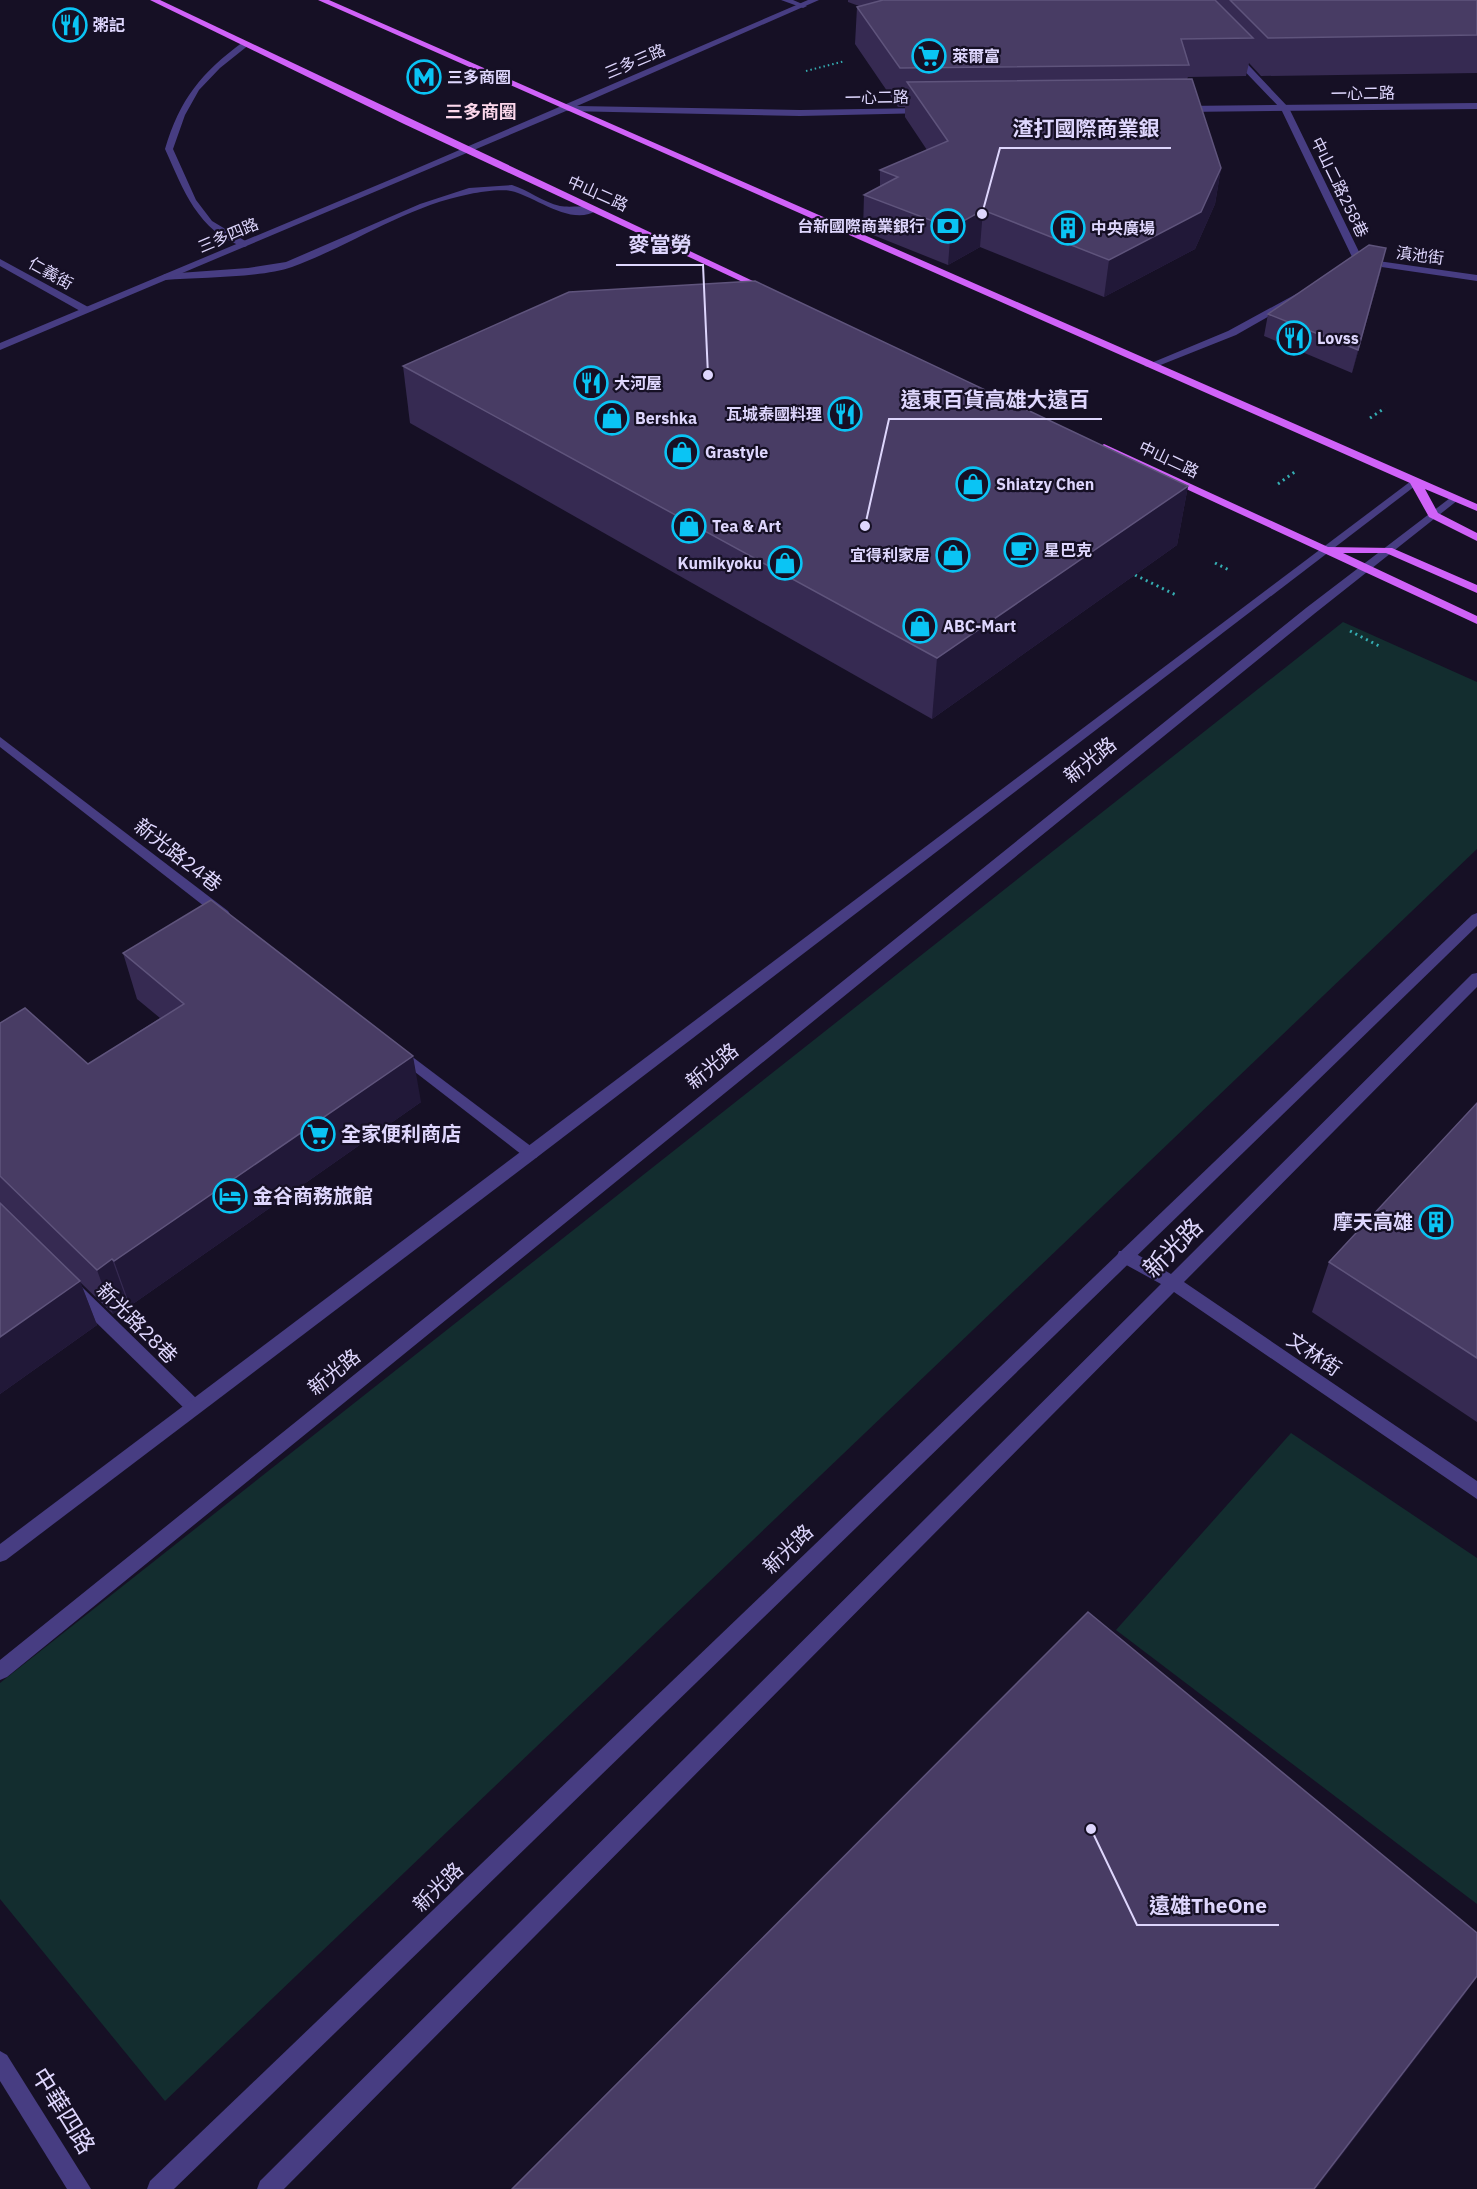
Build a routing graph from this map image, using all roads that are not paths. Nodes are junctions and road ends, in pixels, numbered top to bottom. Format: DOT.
graph roads {
  1 [pos="154,0"];
  2 [pos="322,0"];
  3 [pos="785,0"];
  4 [pos="815,0"];
  5 [pos="803,6"];
  6 [pos="246,44"];
  7 [pos="1228,49"];
  8 [pos="1477,106"];
  9 [pos="565,108"];
  10 [pos="1285,108"];
  11 [pos="1172,109"];
  12 [pos="932,111"];
  13 [pos="468,150"];
  14 [pos="592,210"];
  15 [pos="244,244"];
  16 [pos="0,262"];
  17 [pos="1359,262"];
  18 [pos="1339,273"];
  19 [pos="165,277"];
  20 [pos="1477,278"];
  21 [pos="1310,289"];
  22 [pos="774,293"];
  23 [pos="87,310"];
  24 [pos="0,347"];
  25 [pos="1149,366"];
  26 [pos="1094,442"];
  27 [pos="1415,481"];
  28 [pos="1454,498"];
  29 [pos="1477,508"];
  30 [pos="1433,515"];
  31 [pos="1477,538"];
  32 [pos="1323,550"];
  33 [pos="1388,550"];
  34 [pos="1364,568"];
  35 [pos="1477,589"];
  36 [pos="1477,620"];
  37 [pos="0,741"];
  38 [pos="1477,918"];
  39 [pos="233,922"];
  40 [pos="1477,978"];
  41 [pos="382,1039"];
  42 [pos="531,1154"];
  43 [pos="1125,1256"];
  44 [pos="1172,1282"];
  45 [pos="67,1283"];
  46 [pos="194,1407"];
  47 [pos="1477,1491"];
  48 [pos="0,1554"];
  49 [pos="0,1671"];
  50 [pos="0,2062"];
  51 [pos="80,2189"];
  52 [pos="158,2189"];
  53 [pos="268,2189"];
  1 -- 6 [label="main road, 中山二路"];
  2 -- 9 [label="main road"];
  3 -- 5 [label="street"];
  4 -- 5 [label="street, 三多三路"];
  5 -- 9 [label="street, 三多三路"];
  6 -- 13 [label="main road, 中山二路"];
  6 -- 15 [label="street"];
  7 -- 10 [label="street, 中山二路258巷"];
  8 -- 10 [label="street, 一心二路"];
  9 -- 12 [label="street, 一心二路"];
  9 -- 13 [label="street, 三多三路"];
  9 -- 25 [label="main road"];
  10 -- 11 [label="street, 一心二路"];
  10 -- 17 [label="street, 中山二路258巷"];
  13 -- 14 [label="main road, 中山二路"];
  13 -- 15 [label="street, 三多四路"];
  14 -- 19 [label="street"];
  14 -- 22 [label="main road, 中山二路"];
  15 -- 19 [label="street, 三多四路"];
  16 -- 23 [label="street, 仁義街"];
  17 -- 18 [label="street, 中山二路258巷"];
  17 -- 20 [label="street, 滇池街"];
  19 -- 23 [label="street, 三多四路"];
  21 -- 25 [label="street"];
  23 -- 24 [label="street, 三多四路"];
  25 -- 27 [label="main road"];
  26 -- 32 [label="main road, 中山二路"];
  27 -- 28 [label="main road"];
  27 -- 30 [label="main road"];
  27 -- 32 [label="street, 新光路"];
  28 -- 29 [label="main road"];
  28 -- 30 [label="street, 新光路"];
  30 -- 31 [label="main road"];
  30 -- 33 [label="street, 新光路"];
  32 -- 33 [label="main road, 中山二路"];
  32 -- 34 [label="main road, 中山二路"];
  32 -- 42 [label="street, 新光路"];
  33 -- 34 [label="street, 新光路"];
  33 -- 35 [label="main road, 中山二路"];
  34 -- 36 [label="main road, 中山二路"];
  34 -- 49 [label="street, 新光路"];
  37 -- 39 [label="street, 新光路24巷"];
  38 -- 43 [label="street, 新光路"];
  40 -- 44 [label="street, 新光路"];
  41 -- 42 [label="street"];
  42 -- 46 [label="street, 新光路"];
  43 -- 44 [label="street, 文林街"];
  43 -- 52 [label="street, 新光路"];
  44 -- 47 [label="street, 文林街"];
  44 -- 53 [label="street, 新光路"];
  45 -- 46 [label="street, 新光路28巷"];
  46 -- 48 [label="street, 新光路"];
  50 -- 51 [label="street, 中華四路"];
}
